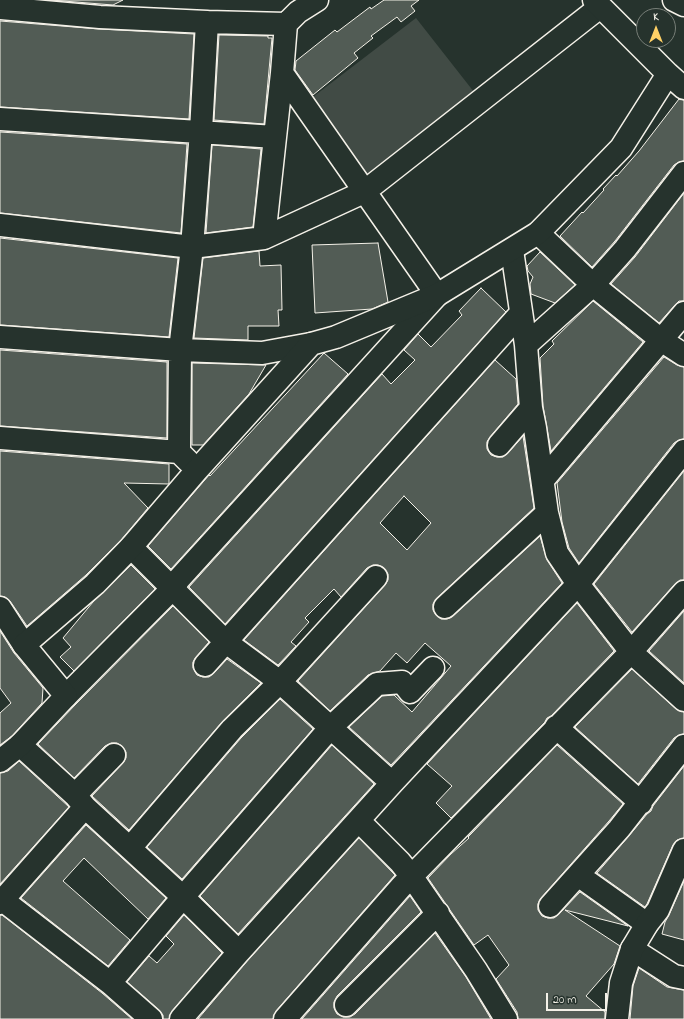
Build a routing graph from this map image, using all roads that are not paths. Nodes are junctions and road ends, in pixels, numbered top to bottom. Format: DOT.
graph roads {
  1 [pos="317,0"];
  2 [pos="674,0"];
  3 [pos="597,3"];
  4 [pos="684,5"];
  5 [pos="0,8"];
  6 [pos="102,8"];
  7 [pos="207,22"];
  8 [pos="286,24"];
  9 [pos="282,73"];
  10 [pos="676,81"];
  11 [pos="0,119"];
  12 [pos="201,131"];
  13 [pos="275,137"];
  14 [pos="684,173"];
  15 [pos="364,192"];
  16 [pos="0,225"];
  17 [pos="538,233"];
  18 [pos="264,238"];
  19 [pos="192,247"];
  20 [pos="512,250"];
  21 [pos="593,285"];
  22 [pos="437,295"];
  23 [pos="521,313"];
  24 [pos="684,313"];
  25 [pos="0,336"];
  26 [pos="661,340"];
  27 [pos="311,344"];
  28 [pos="526,345"];
  29 [pos="180,350"];
  30 [pos="684,355"];
  31 [pos="531,408"];
  32 [pos="0,438"];
  33 [pos="499,445"];
  34 [pos="684,451"];
  35 [pos="178,452"];
  36 [pos="198,470"];
  37 [pos="543,480"];
  38 [pos="547,513"];
  39 [pos="131,547"];
  40 [pos="376,577"];
  41 [pos="578,584"];
  42 [pos="173,588"];
  43 [pos="684,592"];
  44 [pos="445,607"];
  45 [pos="0,608"];
  46 [pos="226,642"];
  47 [pos="24,645"];
  48 [pos="631,652"];
  49 [pos="205,665"];
  50 [pos="433,668"];
  51 [pos="280,682"];
  52 [pos="66,696"];
  53 [pos="684,700"];
  54 [pos="331,727"];
  55 [pos="556,727"];
  56 [pos="20,745"];
  57 [pos="684,746"];
  58 [pos="114,755"];
  59 [pos="0,761"];
  60 [pos="392,783"];
  61 [pos="80,801"];
  62 [pos="641,803"];
  63 [pos="358,821"];
  64 [pos="130,848"];
  65 [pos="684,851"];
  66 [pos="578,875"];
  67 [pos="412,877"];
  68 [pos="183,897"];
  69 [pos="1,901"];
  70 [pos="550,906"];
  71 [pos="438,914"];
  72 [pos="646,924"];
  73 [pos="632,949"];
  74 [pos="239,952"];
  75 [pos="684,978"];
  76 [pos="110,983"];
  77 [pos="346,1005"];
  78 [pos="496,1016"];
  79 [pos="151,1019"];
  80 [pos="181,1019"];
  81 [pos="285,1019"];
  82 [pos="617,1019"];
  1 -- 8 [label="street"];
  2 -- 4 [label="street"];
  3 -- 10 [label="street"];
  3 -- 15 [label="street"];
  5 -- 6 [label="street"];
  6 -- 7 [label="street"];
  7 -- 8 [label="street"];
  7 -- 12 [label="street"];
  8 -- 9 [label="street"];
  9 -- 13 [label="street"];
  9 -- 15 [label="street"];
  10 -- 17 [label="street"];
  11 -- 12 [label="street"];
  12 -- 13 [label="street"];
  12 -- 19 [label="street"];
  13 -- 18 [label="street"];
  14 -- 21 [label="street"];
  15 -- 18 [label="street"];
  15 -- 22 [label="street"];
  16 -- 19 [label="street"];
  17 -- 20 [label="street"];
  17 -- 21 [label="street"];
  18 -- 19 [label="street"];
  19 -- 29 [label="street"];
  20 -- 22 [label="street"];
  20 -- 23 [label="street"];
  21 -- 26 [label="street"];
  21 -- 28 [label="street"];
  22 -- 27 [label="street"];
  22 -- 42 [label="street"];
  23 -- 28 [label="street"];
  23 -- 46 [label="street"];
  24 -- 26 [label="street"];
  25 -- 29 [label="street"];
  26 -- 30 [label="street"];
  26 -- 37 [label="street"];
  27 -- 29 [label="street"];
  27 -- 36 [label="street"];
  28 -- 31 [label="street"];
  29 -- 35 [label="street"];
  31 -- 33 [label="street"];
  31 -- 37 [label="street"];
  32 -- 35 [label="street"];
  34 -- 41 [label="street"];
  35 -- 36 [label="street"];
  36 -- 39 [label="street"];
  37 -- 38 [label="street"];
  38 -- 41 [label="street"];
  38 -- 44 [label="street"];
  39 -- 42 [label="street"];
  39 -- 47 [label="street"];
  40 -- 51 [label="street"];
  41 -- 48 [label="street"];
  41 -- 60 [label="street"];
  42 -- 46 [label="street"];
  42 -- 52 [label="street"];
  43 -- 48 [label="street"];
  45 -- 47 [label="street"];
  46 -- 49 [label="street"];
  46 -- 51 [label="street"];
  47 -- 52 [label="street"];
  48 -- 53 [label="street"];
  48 -- 55 [label="street"];
  50 -- 54 [label="street"];
  51 -- 54 [label="street"];
  51 -- 64 [label="street"];
  52 -- 56 [label="street"];
  54 -- 60 [label="street"];
  54 -- 68 [label="street"];
  55 -- 62 [label="street"];
  55 -- 67 [label="street"];
  56 -- 59 [label="street"];
  56 -- 61 [label="street"];
  57 -- 62 [label="street"];
  58 -- 61 [label="street"];
  60 -- 63 [label="street"];
  61 -- 64 [label="street"];
  61 -- 69 [label="street"];
  62 -- 66 [label="street"];
  63 -- 67 [label="street"];
  63 -- 74 [label="street"];
  64 -- 68 [label="street"];
  65 -- 72 [label="street"];
  66 -- 70 [label="street"];
  66 -- 72 [label="street"];
  67 -- 71 [label="street"];
  67 -- 81 [label="street"];
  68 -- 74 [label="street"];
  68 -- 76 [label="street"];
  69 -- 76 [label="street"];
  71 -- 77 [label="street"];
  71 -- 78 [label="street"];
  72 -- 73 [label="street"];
  73 -- 75 [label="street"];
  73 -- 82 [label="street"];
  74 -- 80 [label="street"];
  76 -- 79 [label="street"];
}
